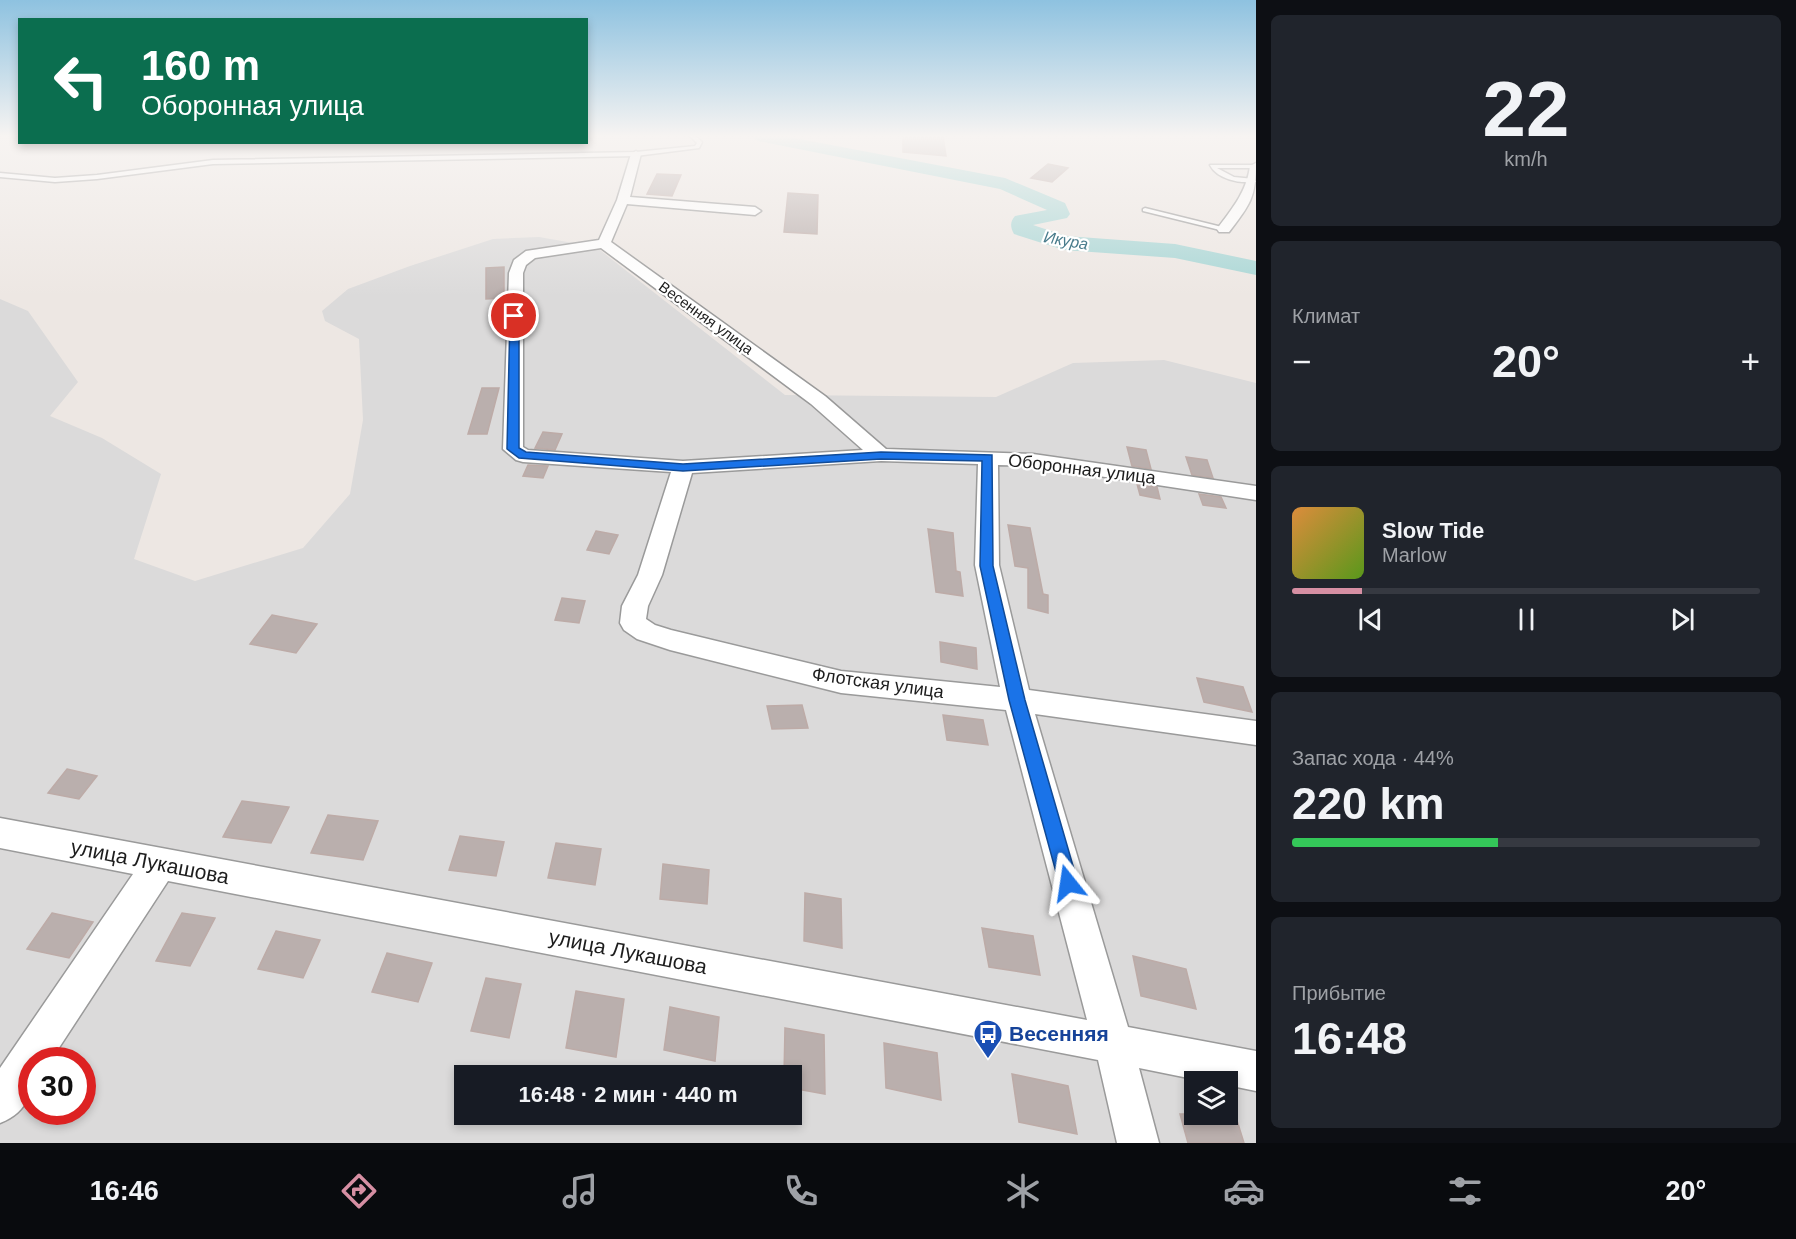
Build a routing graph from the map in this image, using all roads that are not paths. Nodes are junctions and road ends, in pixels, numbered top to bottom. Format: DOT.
graph roads {
  1 [pos="626,189"];
  2 [pos="1250,189"];
  3 [pos="623,200"];
  4 [pos="1145,210"];
  5 [pos="755,211"];
  6 [pos="1224,229"];
  7 [pos="604,243"];
  8 [pos="881,456"];
  9 [pos="988,458"];
  10 [pos="683,467"];
  11 [pos="1256,493"];
  12 [pos="1017,700"];
  13 [pos="1256,733"];
  14 [pos="0,833"];
  15 [pos="160,864"];
  16 [pos="1113,1043"];
  17 [pos="1256,1071"];
  18 [pos="0,1103"];
  19 [pos="1138,1143"];
  1 -- 3 [label="street"];
  2 -- 6 [label="street"];
  3 -- 5 [label="street"];
  3 -- 7 [label="street"];
  4 -- 6 [label="lane"];
  7 -- 8 [label="street, Весенняя улица"];
  7 -- 10 [label="street, Оборонная улица"];
  8 -- 9 [label="street, Оборонная улица"];
  8 -- 10 [label="street, Оборонная улица"];
  9 -- 11 [label="street, Оборонная улица"];
  9 -- 12 [label="street"];
  10 -- 12 [label="street, Флотская улица"];
  12 -- 13 [label="street, Флотская улица"];
  12 -- 16 [label="street"];
  14 -- 15 [label="street, улица Лукашова"];
  15 -- 16 [label="street, улица Лукашова"];
  15 -- 18 [label="street"];
  16 -- 17 [label="street, улица Лукашова"];
  16 -- 19 [label="street"];
}
